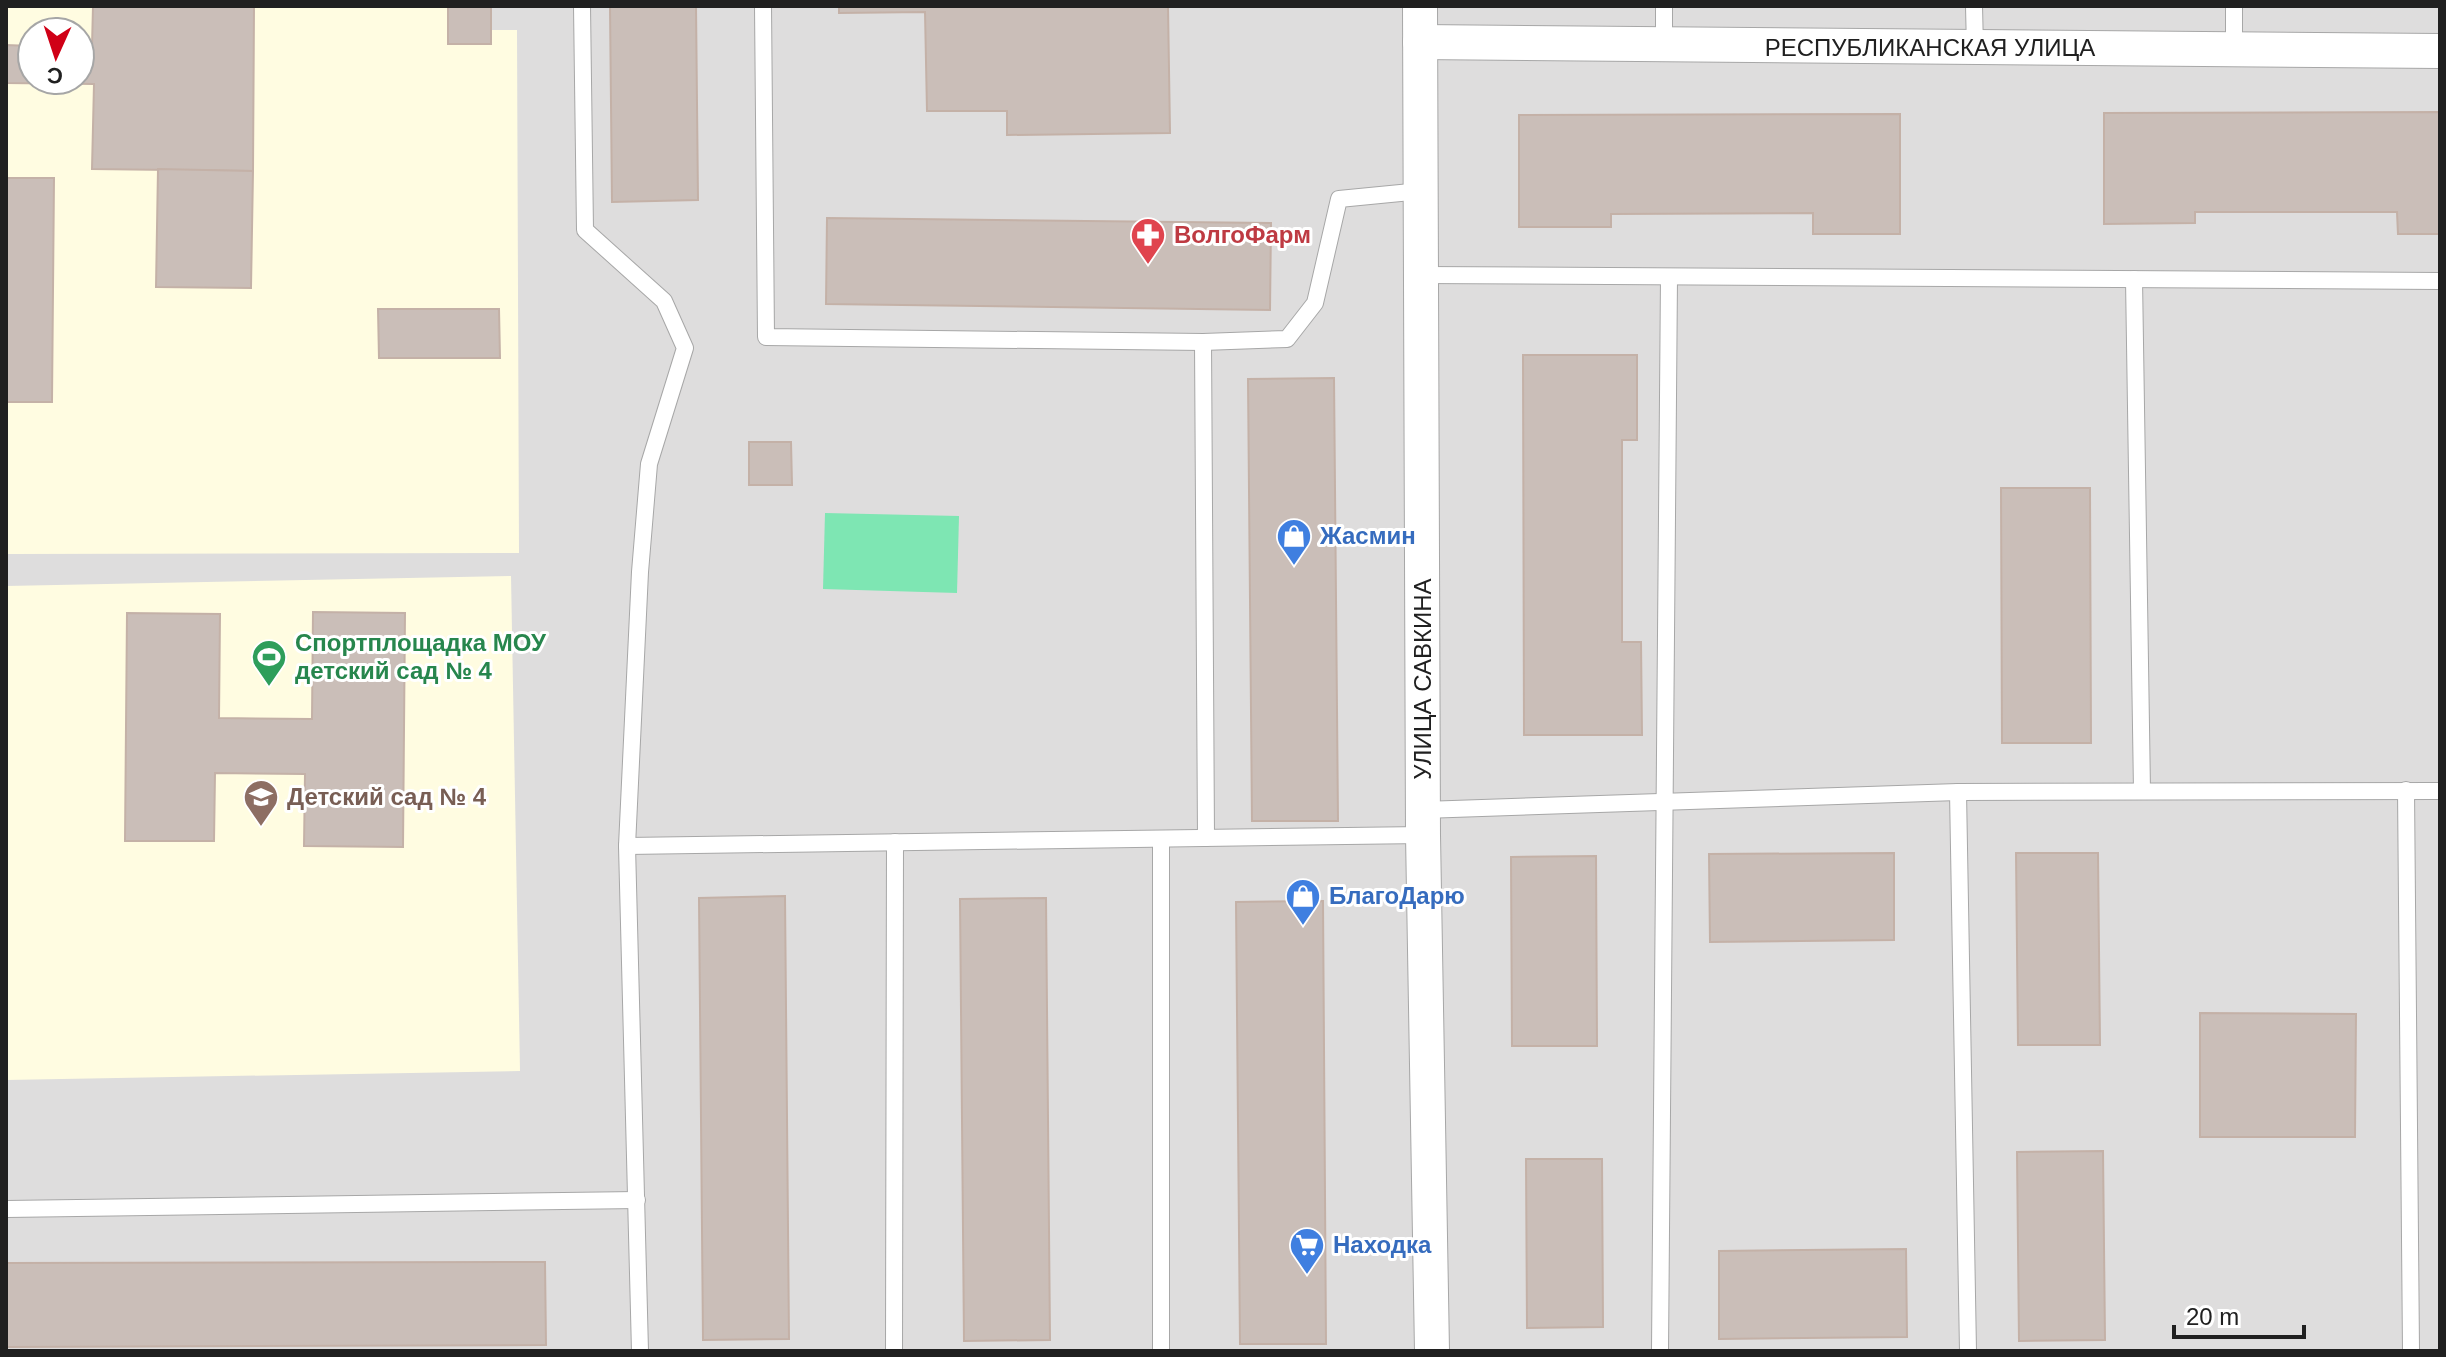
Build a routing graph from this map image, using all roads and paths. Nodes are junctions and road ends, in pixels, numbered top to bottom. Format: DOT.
graph roads {
  1 [pos="582,6"];
  2 [pos="763,6"];
  3 [pos="1420,6"];
  4 [pos="1664,6"];
  5 [pos="1974,6"];
  6 [pos="2234,6"];
  7 [pos="1420,42"];
  8 [pos="1664,46"];
  9 [pos="1975,48"];
  10 [pos="2234,50"];
  11 [pos="2440,51"];
  12 [pos="1421,191"];
  13 [pos="1421,275"];
  14 [pos="1669,277"];
  15 [pos="2134,279"];
  16 [pos="2440,281"];
  17 [pos="1203,342"];
  18 [pos="2406,790"];
  19 [pos="2142,791"];
  20 [pos="2440,791"];
  21 [pos="1958,792"];
  22 [pos="1663,804"];
  23 [pos="1423,823"];
  24 [pos="1206,838"];
  25 [pos="1161,839"];
  26 [pos="895,842"];
  27 [pos="627,846"];
  28 [pos="637,1200"];
  29 [pos="6,1209"];
  30 [pos="640,1351"];
  31 [pos="894,1351"];
  32 [pos="1161,1351"];
  33 [pos="1432,1351"];
  34 [pos="1660,1351"];
  35 [pos="1968,1351"];
  36 [pos="2411,1351"];
  1 -- 27 [label="lane"];
  2 -- 17 [label="lane"];
  3 -- 7 [label="street, УЛИЦА САВКИНА"];
  4 -- 8 [label="lane"];
  5 -- 9 [label="lane"];
  6 -- 10 [label="lane"];
  7 -- 8 [label="street, РЕСПУБЛИКАНСКАЯ УЛИЦА"];
  7 -- 12 [label="street, УЛИЦА САВКИНА"];
  8 -- 9 [label="street, РЕСПУБЛИКАНСКАЯ УЛИЦА"];
  9 -- 10 [label="street, РЕСПУБЛИКАНСКАЯ УЛИЦА"];
  10 -- 11 [label="street, РЕСПУБЛИКАНСКАЯ УЛИЦА"];
  12 -- 13 [label="street, УЛИЦА САВКИНА"];
  12 -- 17 [label="lane"];
  13 -- 14 [label="lane"];
  13 -- 23 [label="street, УЛИЦА САВКИНА"];
  14 -- 15 [label="lane"];
  14 -- 22 [label="lane"];
  15 -- 16 [label="lane"];
  15 -- 19 [label="lane"];
  17 -- 24 [label="lane"];
  18 -- 19 [label="lane"];
  18 -- 20 [label="lane"];
  18 -- 36 [label="lane"];
  19 -- 21 [label="lane"];
  21 -- 22 [label="lane"];
  21 -- 35 [label="lane"];
  22 -- 23 [label="lane"];
  22 -- 34 [label="lane"];
  23 -- 24 [label="lane"];
  23 -- 33 [label="street, УЛИЦА САВКИНА"];
  24 -- 25 [label="lane"];
  25 -- 26 [label="lane"];
  25 -- 32 [label="lane"];
  26 -- 27 [label="lane"];
  26 -- 31 [label="lane"];
  27 -- 28 [label="lane"];
  28 -- 29 [label="lane"];
  28 -- 30 [label="lane"];
}
